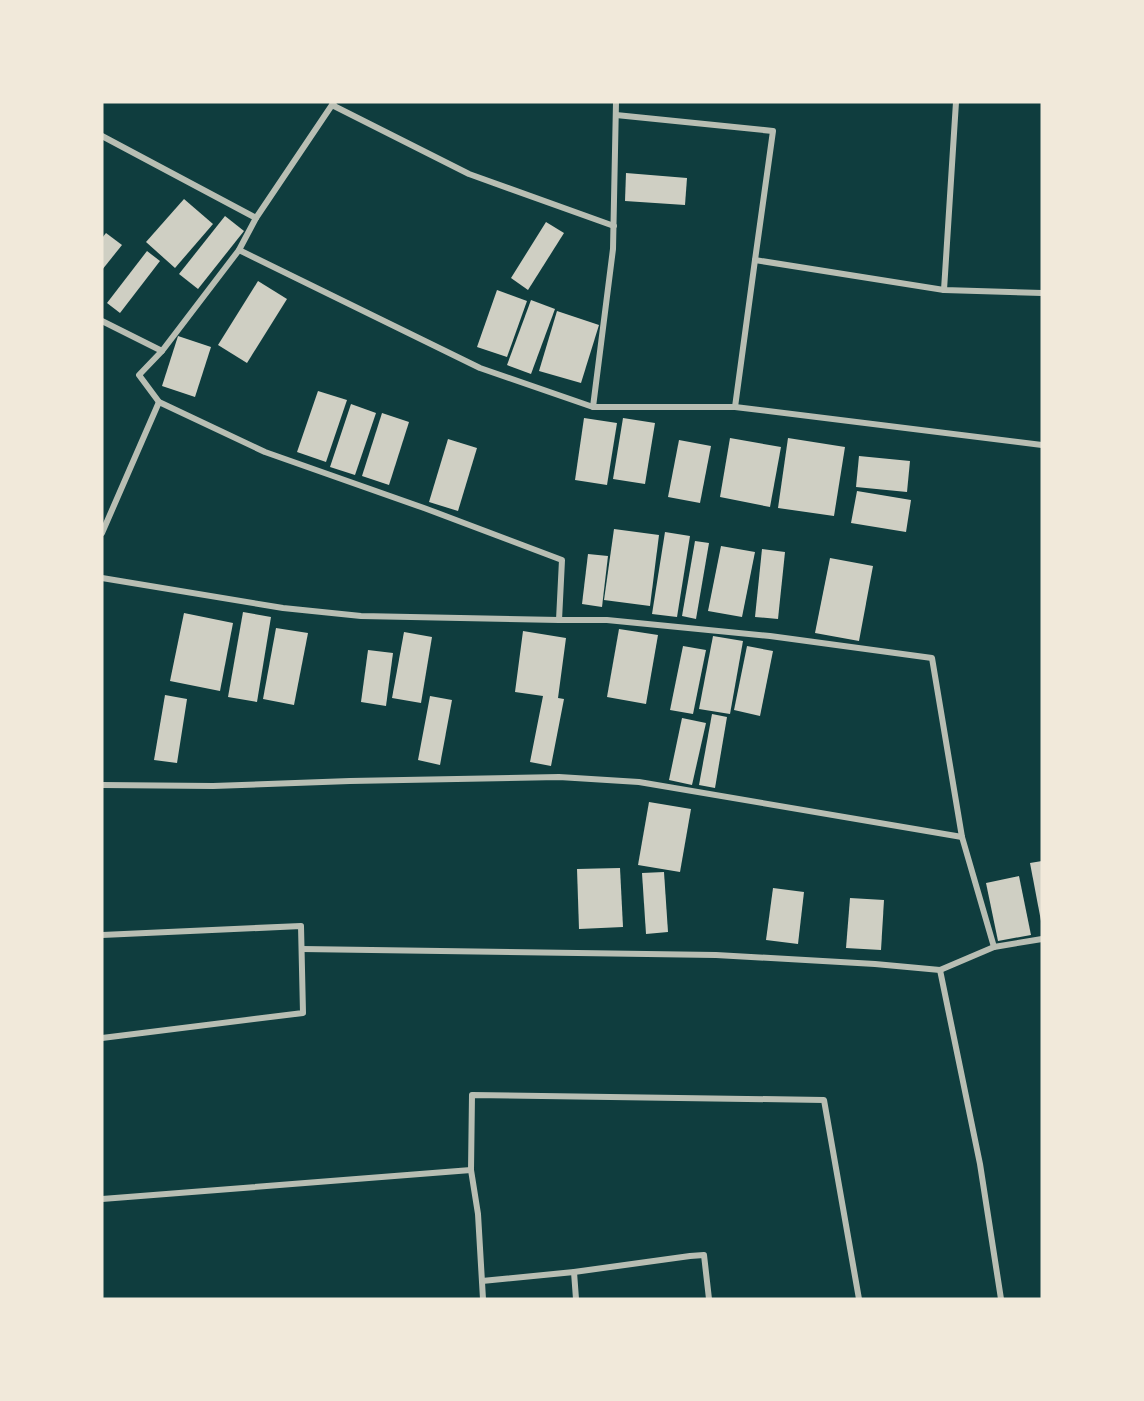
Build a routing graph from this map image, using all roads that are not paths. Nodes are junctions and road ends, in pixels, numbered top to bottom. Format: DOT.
graph roads {
  1 [pos="616,102"];
  2 [pos="956,102"];
  3 [pos="333,103"];
  4 [pos="616,115"];
  5 [pos="102,136"];
  6 [pos="256,218"];
  7 [pos="614,226"];
  8 [pos="239,250"];
  9 [pos="755,260"];
  10 [pos="944,290"];
  11 [pos="1042,293"];
  12 [pos="102,321"];
  13 [pos="162,351"];
  14 [pos="159,402"];
  15 [pos="735,406"];
  16 [pos="593,407"];
  17 [pos="1042,445"];
  18 [pos="102,533"];
  19 [pos="102,578"];
  20 [pos="559,620"];
  21 [pos="102,785"];
  22 [pos="962,837"];
  23 [pos="102,935"];
  24 [pos="1042,939"];
  25 [pos="994,947"];
  26 [pos="302,949"];
  27 [pos="940,970"];
  28 [pos="102,1038"];
  29 [pos="471,1170"];
  30 [pos="102,1199"];
  31 [pos="574,1272"];
  32 [pos="482,1281"];
  33 [pos="483,1299"];
  34 [pos="576,1299"];
  35 [pos="709,1299"];
  36 [pos="859,1299"];
  37 [pos="1001,1299"];
  1 -- 4 [label="street"];
  2 -- 10 [label="street"];
  3 -- 6 [label="street"];
  3 -- 7 [label="street"];
  4 -- 7 [label="street"];
  4 -- 9 [label="street"];
  5 -- 6 [label="street"];
  6 -- 8 [label="street"];
  7 -- 16 [label="street"];
  8 -- 13 [label="street"];
  8 -- 16 [label="street"];
  9 -- 10 [label="street"];
  9 -- 15 [label="street"];
  10 -- 11 [label="street"];
  12 -- 13 [label="street"];
  13 -- 14 [label="street"];
  14 -- 18 [label="street"];
  14 -- 20 [label="street"];
  15 -- 16 [label="street"];
  15 -- 17 [label="street"];
  19 -- 20 [label="street"];
  20 -- 22 [label="street"];
  21 -- 22 [label="street"];
  22 -- 25 [label="street"];
  23 -- 26 [label="street"];
  24 -- 25 [label="street"];
  25 -- 27 [label="street"];
  26 -- 27 [label="street"];
  26 -- 28 [label="street"];
  27 -- 37 [label="street"];
  29 -- 30 [label="street"];
  29 -- 32 [label="street"];
  29 -- 36 [label="street"];
  31 -- 32 [label="street"];
  31 -- 34 [label="street"];
  31 -- 35 [label="street"];
  32 -- 33 [label="street"];
}
